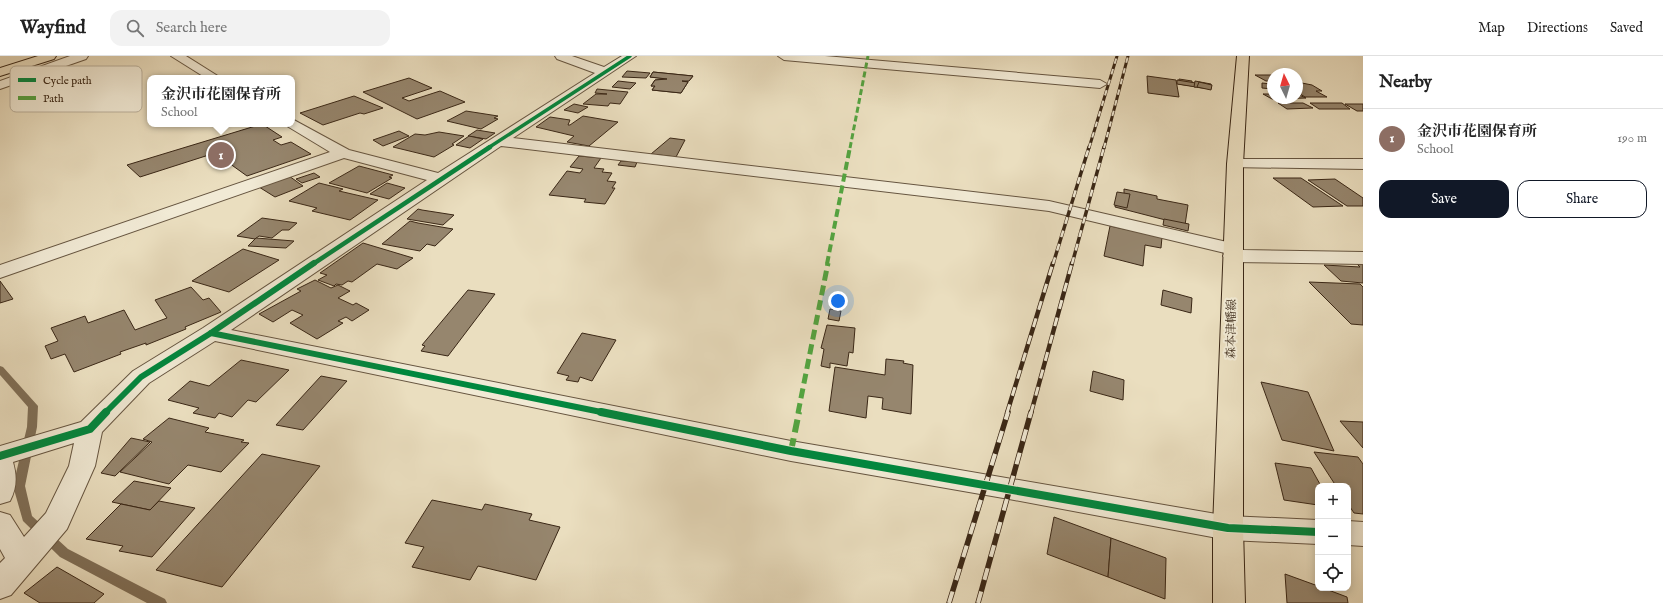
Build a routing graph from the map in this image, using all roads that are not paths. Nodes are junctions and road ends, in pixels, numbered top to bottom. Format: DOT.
graph roads {
  1 [pos="17,56"];
  2 [pos="50,56"];
  3 [pos="82,56"];
  4 [pos="177,56"];
  5 [pos="561,56"];
  6 [pos="630,56"];
  7 [pos="784,56"];
  8 [pos="1243,56"];
  9 [pos="0,62"];
  10 [pos="19,66"];
  11 [pos="54,66"];
  12 [pos="10,69"];
  13 [pos="0,72"];
  14 [pos="605,72"];
  15 [pos="209,75"];
  16 [pos="10,81"];
  17 [pos="1100,84"];
  18 [pos="0,85"];
  19 [pos="295,125"];
  20 [pos="498,141"];
  21 [pos="343,153"];
  22 [pos="1235,164"];
  23 [pos="1363,164"];
  24 [pos="440,179"];
  25 [pos="1233,253"];
  26 [pos="1363,258"];
  27 [pos="0,272"];
  28 [pos="211,333"];
  29 [pos="90,429"];
  30 [pos="5,457"];
  31 [pos="0,493"];
  32 [pos="0,524"];
  33 [pos="1228,528"];
  34 [pos="1315,532"];
  35 [pos="1351,533"];
  36 [pos="1363,534"];
  37 [pos="29,553"];
  38 [pos="0,585"];
  39 [pos="1229,603"];
  1 -- 9 [label="main road"];
  2 -- 10 [label="main road"];
  3 -- 11 [label="street"];
  4 -- 15 [label="street"];
  5 -- 14 [label="street"];
  6 -- 14 [label="street"];
  7 -- 17 [label="street"];
  8 -- 22 [label="main road, 森本津幡線"];
  12 -- 13 [label="main road"];
  14 -- 20 [label="street"];
  16 -- 18 [label="street"];
  19 -- 21 [label="street"];
  20 -- 24 [label="street"];
  20 -- 25 [label="street"];
  21 -- 24 [label="street"];
  21 -- 27 [label="street"];
  22 -- 23 [label="street"];
  22 -- 25 [label="main road, 森本津幡線"];
  24 -- 28 [label="street"];
  25 -- 26 [label="street"];
  25 -- 33 [label="main road, 森本津幡線"];
  28 -- 29 [label="street"];
  28 -- 33 [label="street"];
  29 -- 30 [label="street"];
  29 -- 37 [label="street"];
  30 -- 31 [label="street"];
  32 -- 37 [label="street"];
  33 -- 34 [label="street"];
  33 -- 39 [label="main road, 森本津幡線"];
  35 -- 36 [label="street"];
  37 -- 38 [label="street"];
}
